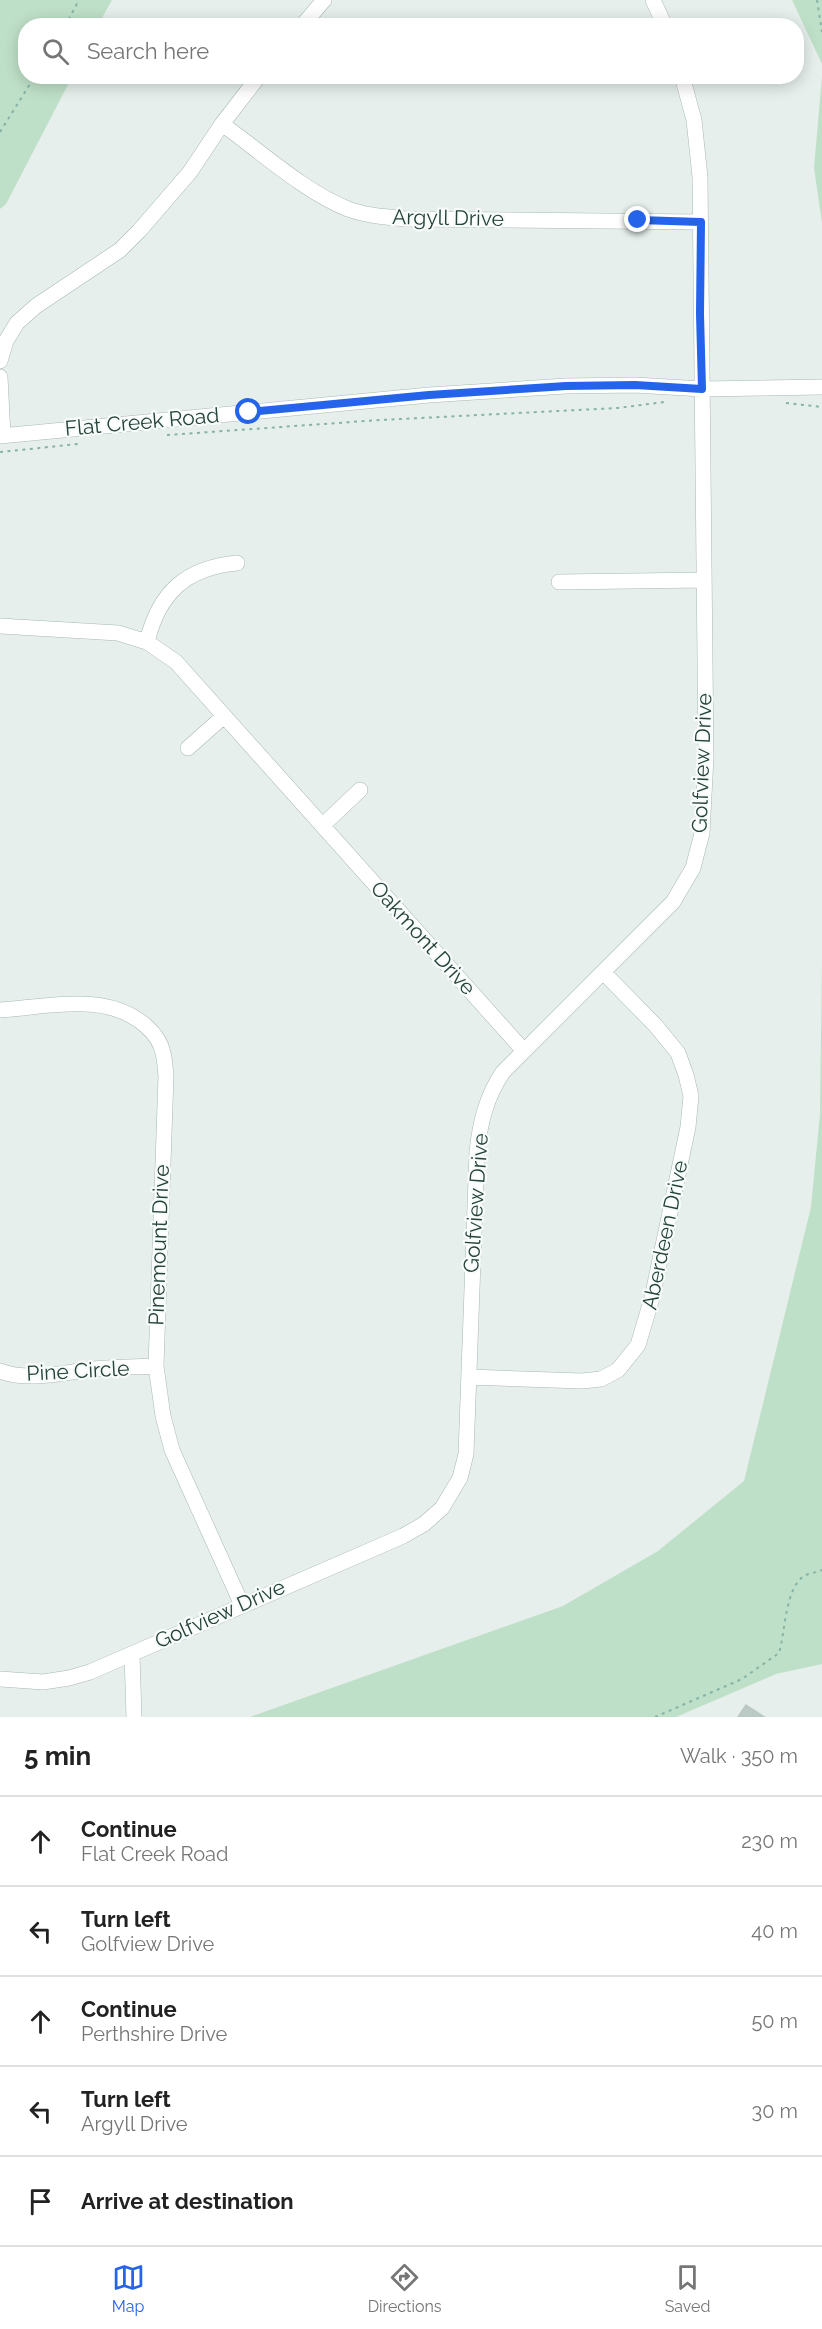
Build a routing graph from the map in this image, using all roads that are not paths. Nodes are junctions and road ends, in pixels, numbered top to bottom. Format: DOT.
graph roads {
  1 [pos="324,0"];
  2 [pos="653,0"];
  3 [pos="309,18"];
  4 [pos="661,18"];
  5 [pos="253,84"];
  6 [pos="685,84"];
  7 [pos="222,124"];
  8 [pos="701,222"];
  9 [pos="0,361"];
  10 [pos="0,377"];
  11 [pos="822,387"];
  12 [pos="702,389"];
  13 [pos="2,435"];
  14 [pos="237,564"];
  15 [pos="704,580"];
  16 [pos="559,582"];
  17 [pos="0,626"];
  18 [pos="147,642"];
  19 [pos="224,716"];
  20 [pos="188,748"];
  21 [pos="360,790"];
  22 [pos="323,825"];
  23 [pos="603,972"];
  24 [pos="0,1010"];
  25 [pos="524,1051"];
  26 [pos="156,1366"];
  27 [pos="0,1371"];
  28 [pos="469,1377"];
  29 [pos="242,1605"];
  30 [pos="132,1654"];
  31 [pos="0,1679"];
  32 [pos="134,1717"];
  1 -- 3 [label="street"];
  2 -- 4 [label="street"];
  5 -- 7 [label="street"];
  6 -- 8 [label="street, Golfview Drive"];
  7 -- 8 [label="street, Argyll Drive"];
  7 -- 9 [label="street"];
  8 -- 12 [label="street, Golfview Drive"];
  10 -- 13 [label="street"];
  11 -- 12 [label="street, Flat Creek Road"];
  12 -- 13 [label="street, Flat Creek Road"];
  12 -- 15 [label="street, Golfview Drive"];
  14 -- 18 [label="street"];
  15 -- 16 [label="street"];
  15 -- 23 [label="street, Golfview Drive"];
  17 -- 18 [label="street, Oakmont Drive"];
  18 -- 19 [label="street, Oakmont Drive"];
  19 -- 20 [label="street"];
  19 -- 22 [label="street, Oakmont Drive"];
  21 -- 22 [label="street"];
  22 -- 25 [label="street, Oakmont Drive"];
  23 -- 25 [label="street, Golfview Drive"];
  23 -- 28 [label="street, Aberdeen Drive"];
  24 -- 26 [label="street, Pinemount Drive"];
  25 -- 28 [label="street, Golfview Drive"];
  26 -- 27 [label="street, Pine Circle"];
  26 -- 29 [label="street, Pinemount Drive"];
  28 -- 29 [label="street, Golfview Drive"];
  29 -- 30 [label="street, Golfview Drive"];
  30 -- 31 [label="street, Golfview Drive"];
  30 -- 32 [label="street"];
}
